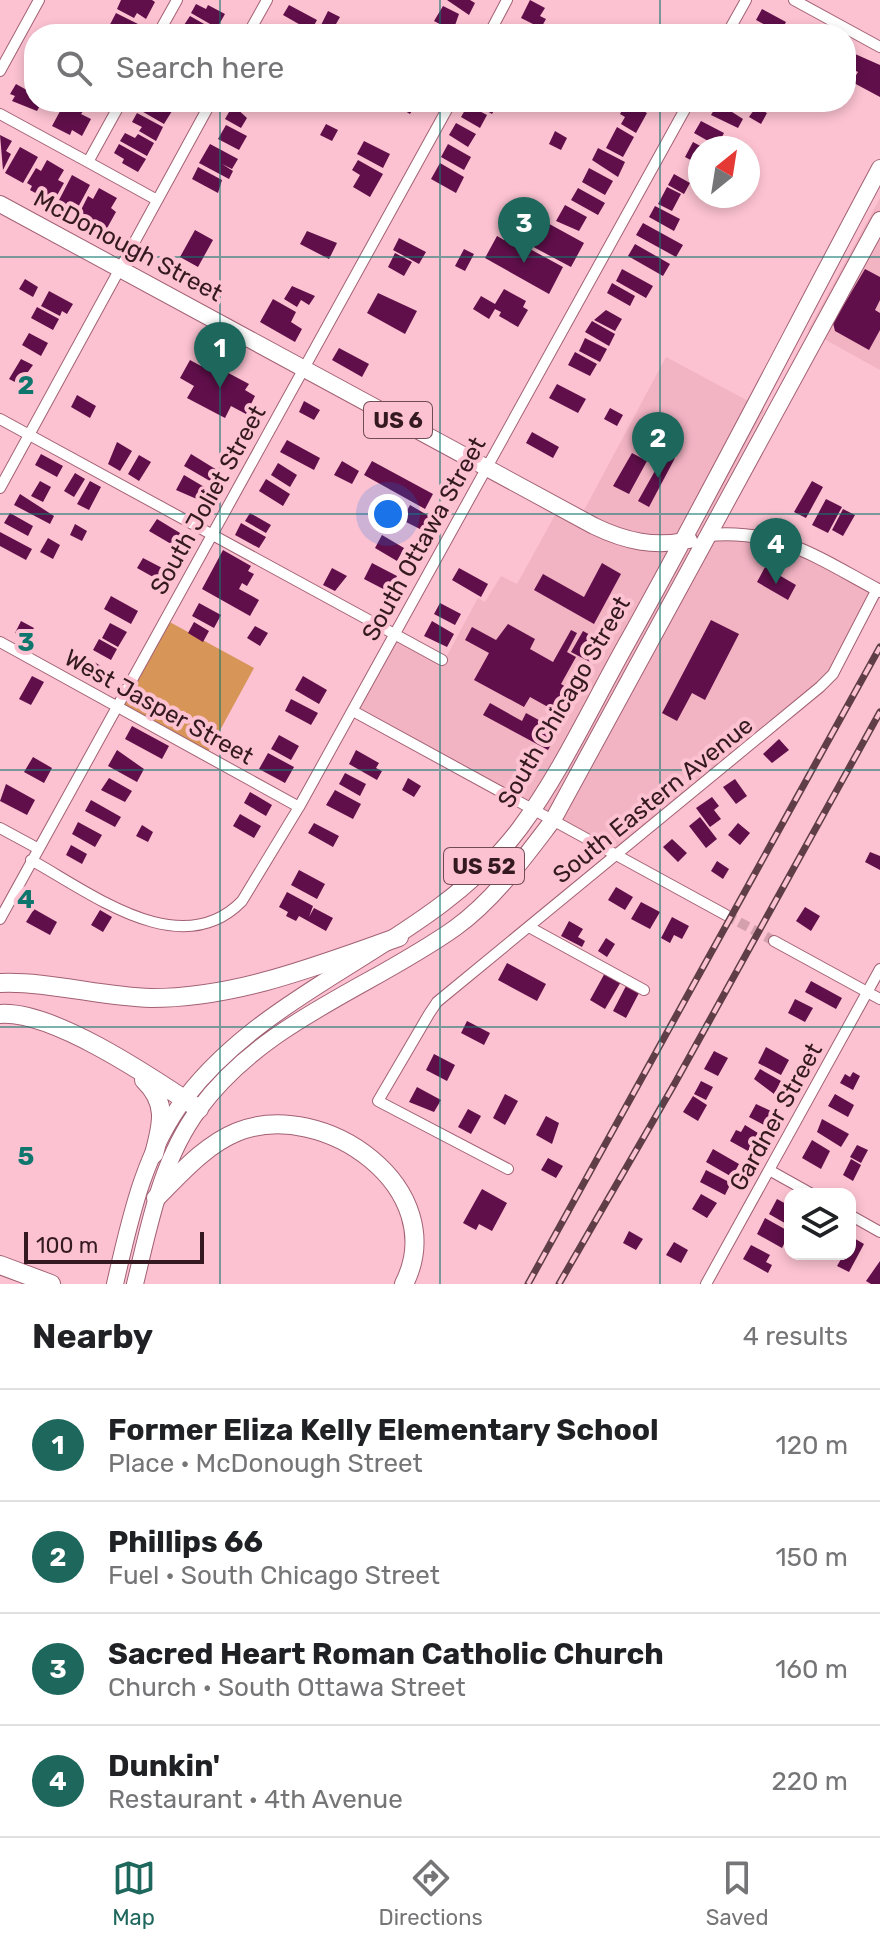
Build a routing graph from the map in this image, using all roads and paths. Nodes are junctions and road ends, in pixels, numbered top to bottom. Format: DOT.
graph roads {
  1 [pos="39,0"];
  2 [pos="177,0"];
  3 [pos="267,0"];
  4 [pos="507,0"];
  5 [pos="746,0"];
  6 [pos="794,0"];
  7 [pos="26,24"];
  8 [pos="164,24"];
  9 [pos="254,24"];
  10 [pos="494,24"];
  11 [pos="733,24"];
  12 [pos="838,24"];
  13 [pos="24,27"];
  14 [pos="856,34"];
  15 [pos="880,47"];
  16 [pos="0,71"];
  17 [pos="116,112"];
  18 [pos="205,112"];
  19 [pos="446,112"];
  20 [pos="683,112"];
  21 [pos="0,114"];
  22 [pos="88,162"];
  23 [pos="879,173"];
  24 [pos="157,200"];
  25 [pos="0,204"];
  26 [pos="880,220"];
  27 [pos="120,269"];
  28 [pos="305,369"];
  29 [pos="0,419"];
  30 [pos="29,435"];
  31 [pos="486,468"];
  32 [pos="0,488"];
  33 [pos="211,534"];
  34 [pos="708,535"];
  35 [pos="684,541"];
  36 [pos="878,590"];
  37 [pos="394,634"];
  38 [pos="0,642"];
  39 [pos="442,660"];
  40 [pos="117,706"];
  41 [pos="353,711"];
  42 [pos="299,807"];
  43 [pos="533,809"];
  44 [pos="553,820"];
  45 [pos="0,828"];
  46 [pos="37,848"];
  47 [pos="617,856"];
  48 [pos="31,860"];
  49 [pos="726,915"];
  50 [pos="0,919"];
  51 [pos="529,927"];
  52 [pos="399,937"];
  53 [pos="774,941"];
  54 [pos="880,969"];
  55 [pos="0,983"];
  56 [pos="644,990"];
  57 [pos="868,992"];
  58 [pos="880,999"];
  59 [pos="0,1014"];
  60 [pos="134,1069"];
  61 [pos="192,1104"];
  62 [pos="154,1154"];
  63 [pos="508,1169"];
  64 [pos="769,1170"];
  65 [pos="801,1188"];
  66 [pos="156,1198"];
  67 [pos="856,1218"];
  68 [pos="880,1232"];
  69 [pos="0,1253"];
  70 [pos="0,1265"];
  71 [pos="46,1282"];
  72 [pos="115,1284"];
  73 [pos="135,1284"];
  74 [pos="404,1284"];
  75 [pos="706,1284"];
  1 -- 7 [label="street"];
  2 -- 8 [label="street"];
  3 -- 9 [label="street"];
  4 -- 10 [label="street"];
  5 -- 11 [label="street"];
  6 -- 12 [label="street"];
  13 -- 16 [label="street"];
  14 -- 15 [label="street"];
  17 -- 22 [label="street"];
  18 -- 24 [label="street"];
  19 -- 28 [label="street, South Joliet Street"];
  20 -- 31 [label="street, South Ottawa Street"];
  21 -- 22 [label="street"];
  22 -- 24 [label="street"];
  23 -- 35 [label="main road, South Chicago Street"];
  24 -- 27 [label="street"];
  25 -- 27 [label="main road, McDonough Street / US 6"];
  26 -- 34 [label="main road, South Chicago Street"];
  27 -- 28 [label="main road, McDonough Street / US 6"];
  27 -- 30 [label="street"];
  28 -- 31 [label="main road, McDonough Street / US 6"];
  28 -- 33 [label="street, South Joliet Street"];
  29 -- 30 [label="street"];
  30 -- 32 [label="street"];
  30 -- 33 [label="street"];
  31 -- 35 [label="main road, McDonough Street / US 6"];
  31 -- 37 [label="street, South Ottawa Street"];
  33 -- 37 [label="street"];
  33 -- 40 [label="street, South Joliet Street"];
  34 -- 35 [label="main road, McDonough Street / US 6"];
  34 -- 36 [label="street"];
  34 -- 44 [label="main road, South Chicago Street / US 52"];
  35 -- 43 [label="main road, South Chicago Street / US 52"];
  36 -- 47 [label="street, South Eastern Avenue"];
  37 -- 39 [label="street"];
  37 -- 41 [label="street, South Ottawa Street"];
  38 -- 40 [label="street, West Jasper Street"];
  40 -- 42 [label="street, West Jasper Street"];
  40 -- 46 [label="street, South Joliet Street"];
  41 -- 42 [label="street, South Ottawa Street"];
  41 -- 43 [label="street"];
  42 -- 48 [label="street, South Ottawa Street"];
  43 -- 44 [label="street"];
  43 -- 52 [label="main road, South Chicago Street / US 52"];
  44 -- 47 [label="street"];
  44 -- 61 [label="main road, South Chicago Street / US 52"];
  45 -- 46 [label="street"];
  46 -- 48 [label="street, South Joliet Street"];
  47 -- 49 [label="street"];
  47 -- 51 [label="street, South Eastern Avenue"];
  48 -- 50 [label="street, South Joliet Street"];
  51 -- 56 [label="street"];
  51 -- 63 [label="street, South Eastern Avenue"];
  52 -- 55 [label="highway"];
  52 -- 61 [label="main road, South Chicago Street / US 52"];
  53 -- 57 [label="street"];
  54 -- 57 [label="street, Gardner Street"];
  57 -- 58 [label="street"];
  57 -- 64 [label="street, Gardner Street"];
  59 -- 60 [label="highway"];
  60 -- 61 [label="highway"];
  60 -- 62 [label="highway"];
  61 -- 62 [label="main road, South Chicago Street / US 52"];
  61 -- 66 [label="main road, South Chicago Street / US 52"];
  62 -- 72 [label="main road, South Chicago Street / US 52"];
  64 -- 65 [label="street"];
  64 -- 75 [label="street, Gardner Street"];
  66 -- 73 [label="main road, South Chicago Street / US 52"];
  66 -- 74 [label="highway"];
  67 -- 68 [label="street"];
  69 -- 71 [label="highway"];
  70 -- 71 [label="highway"];
}
